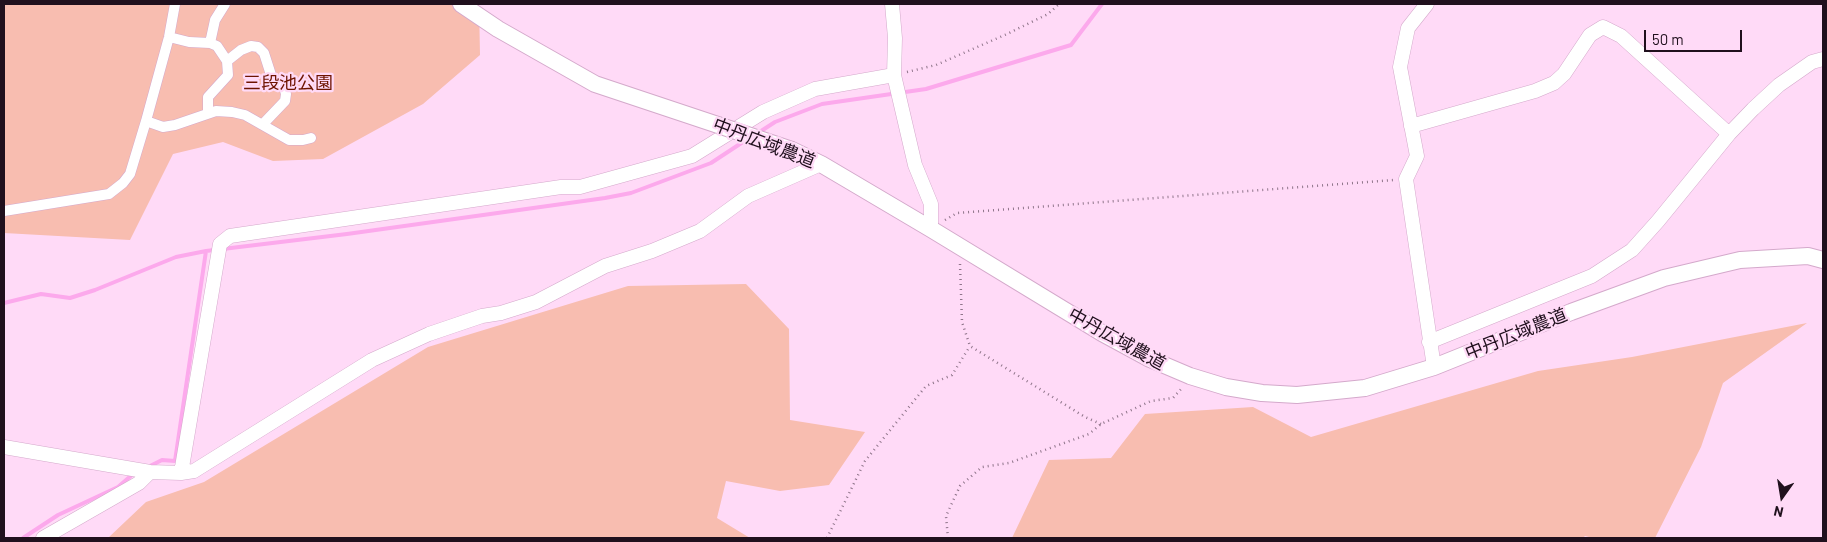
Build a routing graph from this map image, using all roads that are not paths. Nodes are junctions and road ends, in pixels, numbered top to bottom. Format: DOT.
graph roads {
  1 [pos="175,4"];
  2 [pos="225,4"];
  3 [pos="460,4"];
  4 [pos="892,4"];
  5 [pos="1427,4"];
  6 [pos="169,37"];
  7 [pos="210,43"];
  8 [pos="222,58"];
  9 [pos="1823,59"];
  10 [pos="894,75"];
  11 [pos="208,113"];
  12 [pos="146,121"];
  13 [pos="263,124"];
  14 [pos="1411,126"];
  15 [pos="1730,134"];
  16 [pos="311,138"];
  17 [pos="821,164"];
  18 [pos="4,211"];
  19 [pos="931,229"];
  20 [pos="1823,260"];
  21 [pos="1429,342"];
  22 [pos="1434,367"];
  23 [pos="4,447"];
  24 [pos="150,472"];
  25 [pos="180,473"];
  26 [pos="44,538"];
  1 -- 6 [label="street"];
  2 -- 7 [label="street"];
  3 -- 17 [label="street, 中丹広域農道, bridge"];
  4 -- 10 [label="street"];
  5 -- 14 [label="street"];
  6 -- 7 [label="street"];
  6 -- 12 [label="street"];
  7 -- 8 [label="street"];
  8 -- 11 [label="street"];
  8 -- 13 [label="street"];
  9 -- 15 [label="street"];
  10 -- 19 [label="street"];
  10 -- 25 [label="street"];
  11 -- 12 [label="street"];
  11 -- 13 [label="street"];
  12 -- 18 [label="street"];
  13 -- 16 [label="street"];
  14 -- 15 [label="street"];
  14 -- 21 [label="street"];
  15 -- 21 [label="street"];
  17 -- 19 [label="street, 中丹広域農道"];
  17 -- 25 [label="street"];
  19 -- 22 [label="street, 中丹広域農道"];
  20 -- 22 [label="street, 中丹広域農道"];
  21 -- 22 [label="street"];
  23 -- 24 [label="street"];
  24 -- 25 [label="street"];
  24 -- 26 [label="street"];
}
